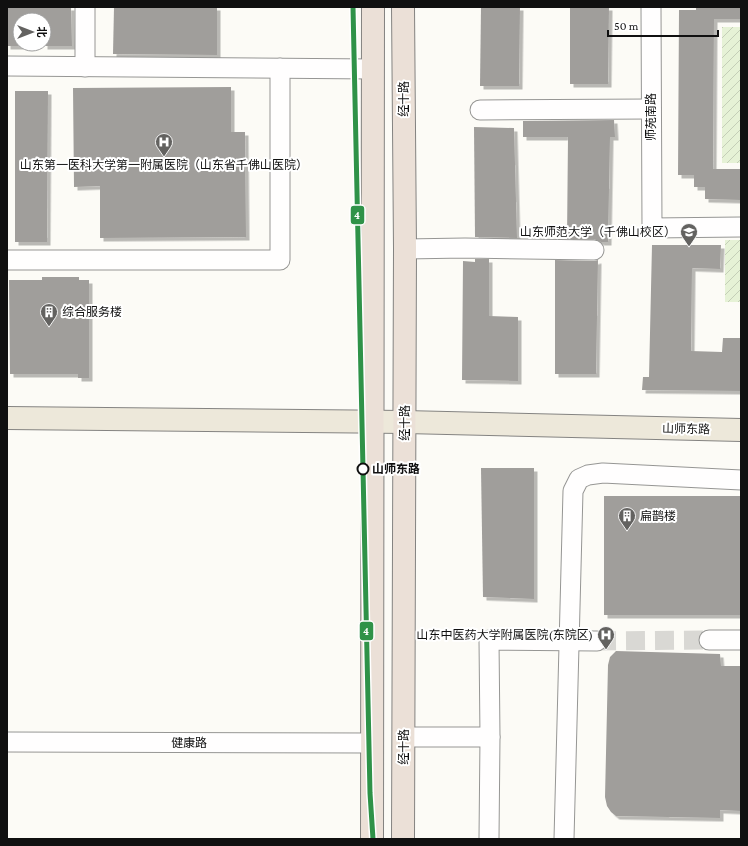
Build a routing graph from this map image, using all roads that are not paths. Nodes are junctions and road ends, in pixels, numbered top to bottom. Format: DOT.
graph roads {
  1 [pos="85,7"];
  2 [pos="373,7"];
  3 [pos="403,7"];
  4 [pos="651,7"];
  5 [pos="7,66"];
  6 [pos="85,67"];
  7 [pos="280,68"];
  8 [pos="373,69"];
  9 [pos="651,109"];
  10 [pos="480,110"];
  11 [pos="741,227"];
  12 [pos="405,249"];
  13 [pos="594,250"];
  14 [pos="7,260"];
  15 [pos="7,418"];
  16 [pos="373,422"];
  17 [pos="405,422"];
  18 [pos="741,430"];
  19 [pos="741,480"];
  20 [pos="569,640"];
  21 [pos="709,640"];
  22 [pos="741,640"];
  23 [pos="597,641"];
  24 [pos="404,737"];
  25 [pos="490,737"];
  26 [pos="7,742"];
  27 [pos="372,743"];
  28 [pos="372,839"];
  29 [pos="403,839"];
  30 [pos="489,839"];
  31 [pos="564,839"];
  1 -- 6 [label="street"];
  2 -- 8 [label="highway"];
  3 -- 12 [label="highway, 经十路"];
  4 -- 9 [label="street, 师苑南路"];
  5 -- 6 [label="street"];
  6 -- 7 [label="street"];
  7 -- 8 [label="street"];
  7 -- 14 [label="street"];
  8 -- 16 [label="highway"];
  9 -- 10 [label="street"];
  9 -- 11 [label="street, 师苑南路"];
  12 -- 13 [label="street"];
  12 -- 17 [label="highway, 经十路"];
  15 -- 16 [label="main road, 山师东路"];
  16 -- 17 [label="main road, 山师东路"];
  16 -- 27 [label="highway"];
  17 -- 18 [label="main road, 山师东路"];
  17 -- 24 [label="highway, 经十路"];
  19 -- 20 [label="street"];
  20 -- 23 [label="street"];
  20 -- 25 [label="street"];
  20 -- 31 [label="street"];
  21 -- 22 [label="street"];
  24 -- 25 [label="street"];
  24 -- 29 [label="highway, 经十路"];
  25 -- 30 [label="street"];
  26 -- 27 [label="street, 健康路"];
  27 -- 28 [label="highway"];
}
